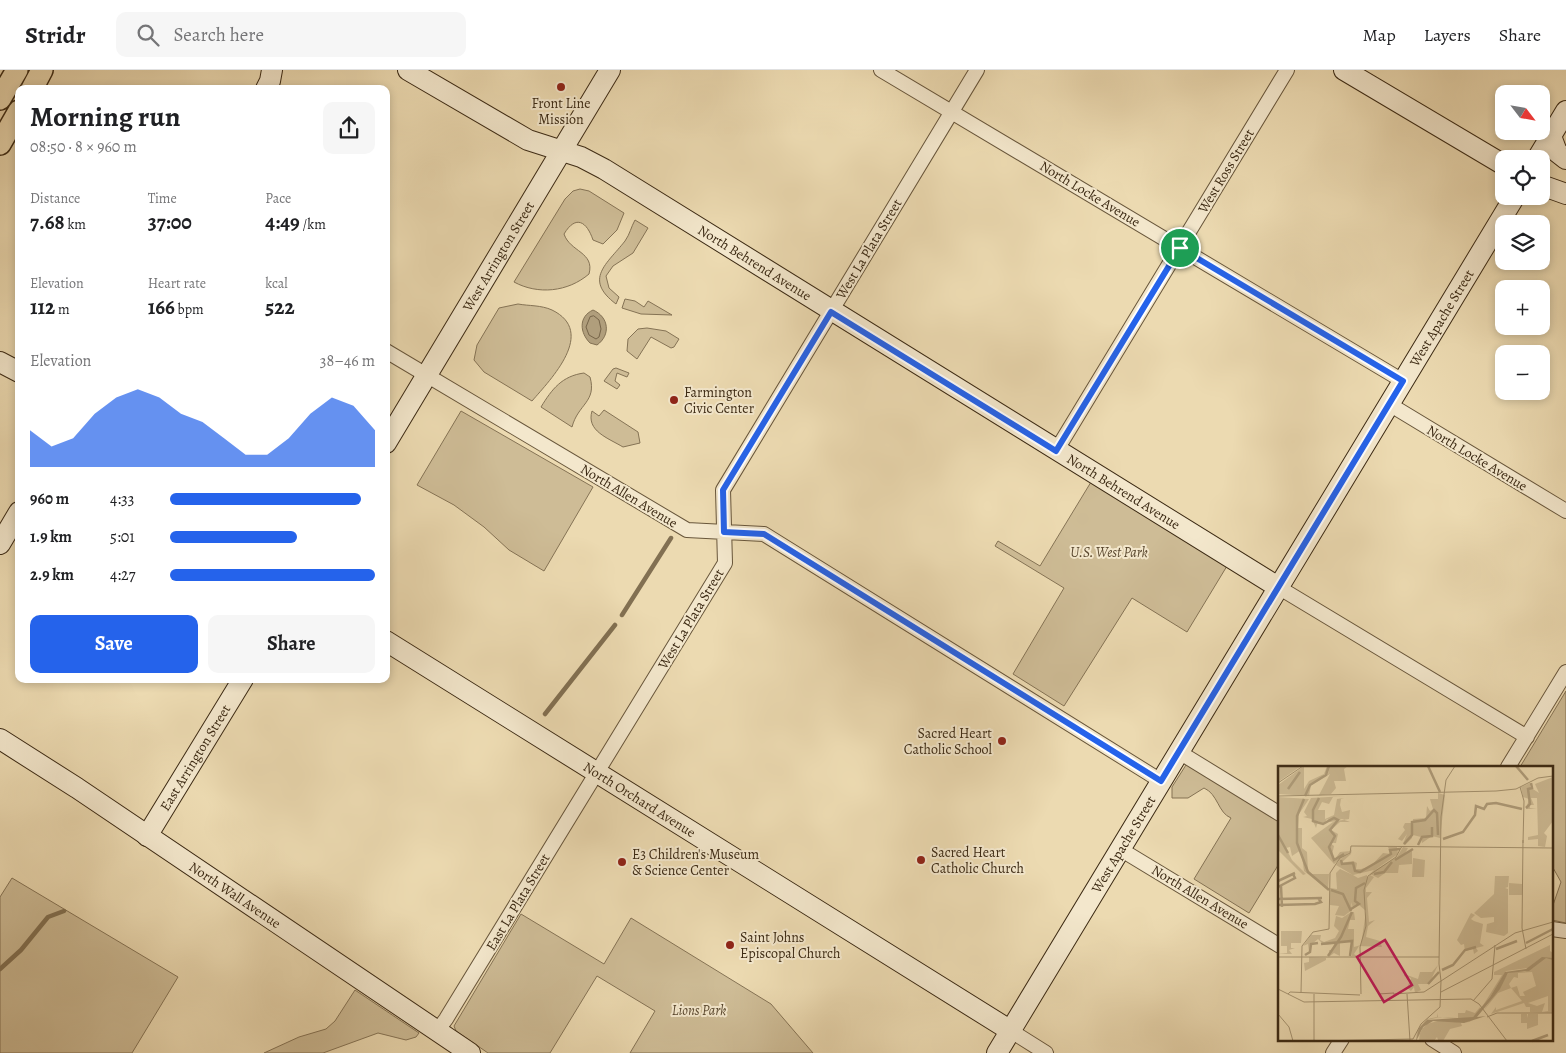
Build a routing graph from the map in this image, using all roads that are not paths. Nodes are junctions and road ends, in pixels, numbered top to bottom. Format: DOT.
graph roads {
  1 [pos="17,70"];
  2 [pos="42,70"];
  3 [pos="408,70"];
  4 [pos="610,70"];
  5 [pos="881,70"];
  6 [pos="977,70"];
  7 [pos="1288,70"];
  8 [pos="1344,70"];
  9 [pos="34,85"];
  10 [pos="0,99"];
  11 [pos="1566,111"];
  12 [pos="952,112"];
  13 [pos="15,119"];
  14 [pos="1551,136"];
  15 [pos="6,137"];
  16 [pos="1542,150"];
  17 [pos="561,152"];
  18 [pos="1566,159"];
  19 [pos="1495,160"];
  20 [pos="1550,188"];
  21 [pos="1566,194"];
  22 [pos="1510,205"];
  23 [pos="1180,248"];
  24 [pos="831,312"];
  25 [pos="390,353"];
  26 [pos="428,375"];
  27 [pos="1403,381"];
  28 [pos="1389,404"];
  29 [pos="390,437"];
  30 [pos="1056,451"];
  31 [pos="1566,511"];
  32 [pos="15,519"];
  33 [pos="724,532"];
  34 [pos="0,544"];
  35 [pos="1278,587"];
  36 [pos="390,643"];
  37 [pos="1566,672"];
  38 [pos="241,683"];
  39 [pos="1527,737"];
  40 [pos="0,739"];
  41 [pos="1179,752"];
  42 [pos="1509,766"];
  43 [pos="597,772"];
  44 [pos="1161,781"];
  45 [pos="1278,813"];
  46 [pos="147,836"];
  47 [pos="1120,849"];
  48 [pos="1278,945"];
  49 [pos="436,1031"];
  50 [pos="1010,1031"];
  51 [pos="1341,1040"];
  52 [pos="1434,1040"];
  53 [pos="470,1053"];
  54 [pos="997,1053"];
  55 [pos="1046,1053"];
  56 [pos="1333,1053"];
  57 [pos="1454,1053"];
  1 -- 10 [label="main road"];
  2 -- 9 [label="main road"];
  3 -- 17 [label="street, North Behrend Avenue"];
  4 -- 17 [label="street, West Arrington Street"];
  5 -- 12 [label="street, North Locke Avenue"];
  6 -- 12 [label="street, West La Plata Street"];
  7 -- 23 [label="street, West Ross Street"];
  8 -- 19 [label="street"];
  11 -- 14 [label="street"];
  12 -- 23 [label="street, North Locke Avenue"];
  12 -- 24 [label="street, West La Plata Street"];
  13 -- 15 [label="main road"];
  14 -- 16 [label="street"];
  14 -- 18 [label="street"];
  17 -- 24 [label="street, North Behrend Avenue"];
  17 -- 26 [label="street, West Arrington Street"];
  20 -- 21 [label="street"];
  22 -- 27 [label="street, West Apache Street"];
  23 -- 27 [label="street, North Locke Avenue"];
  23 -- 30 [label="street, West Ross Street"];
  24 -- 30 [label="street, North Behrend Avenue"];
  24 -- 33 [label="street, West La Plata Street"];
  25 -- 26 [label="street, North Allen Avenue"];
  26 -- 29 [label="street, West Arrington Street"];
  26 -- 33 [label="street, North Allen Avenue"];
  27 -- 28 [label="street, West Apache Street"];
  28 -- 31 [label="street, North Locke Avenue"];
  28 -- 35 [label="street, West Apache Street"];
  30 -- 35 [label="street, North Behrend Avenue"];
  32 -- 34 [label="street"];
  33 -- 43 [label="street, West La Plata Street"];
  33 -- 44 [label="street, North Allen Avenue"];
  35 -- 39 [label="street, North Behrend Avenue"];
  35 -- 41 [label="street, West Apache Street"];
  36 -- 43 [label="street, North Orchard Avenue"];
  37 -- 39 [label="street"];
  38 -- 46 [label="street, East Arrington Street"];
  39 -- 42 [label="street"];
  40 -- 46 [label="street, North Wall Avenue"];
  41 -- 44 [label="street, West Apache Street"];
  41 -- 45 [label="street"];
  43 -- 49 [label="street, East La Plata Street"];
  43 -- 50 [label="street, North Orchard Avenue"];
  44 -- 47 [label="street, West Apache Street"];
  46 -- 49 [label="street, North Wall Avenue"];
  47 -- 48 [label="street, North Allen Avenue"];
  47 -- 50 [label="street, West Apache Street"];
  49 -- 53 [label="street, North Wall Avenue"];
  50 -- 54 [label="street, West Apache Street"];
  50 -- 55 [label="street, North Orchard Avenue"];
  51 -- 56 [label="street"];
  52 -- 57 [label="street"];
}
